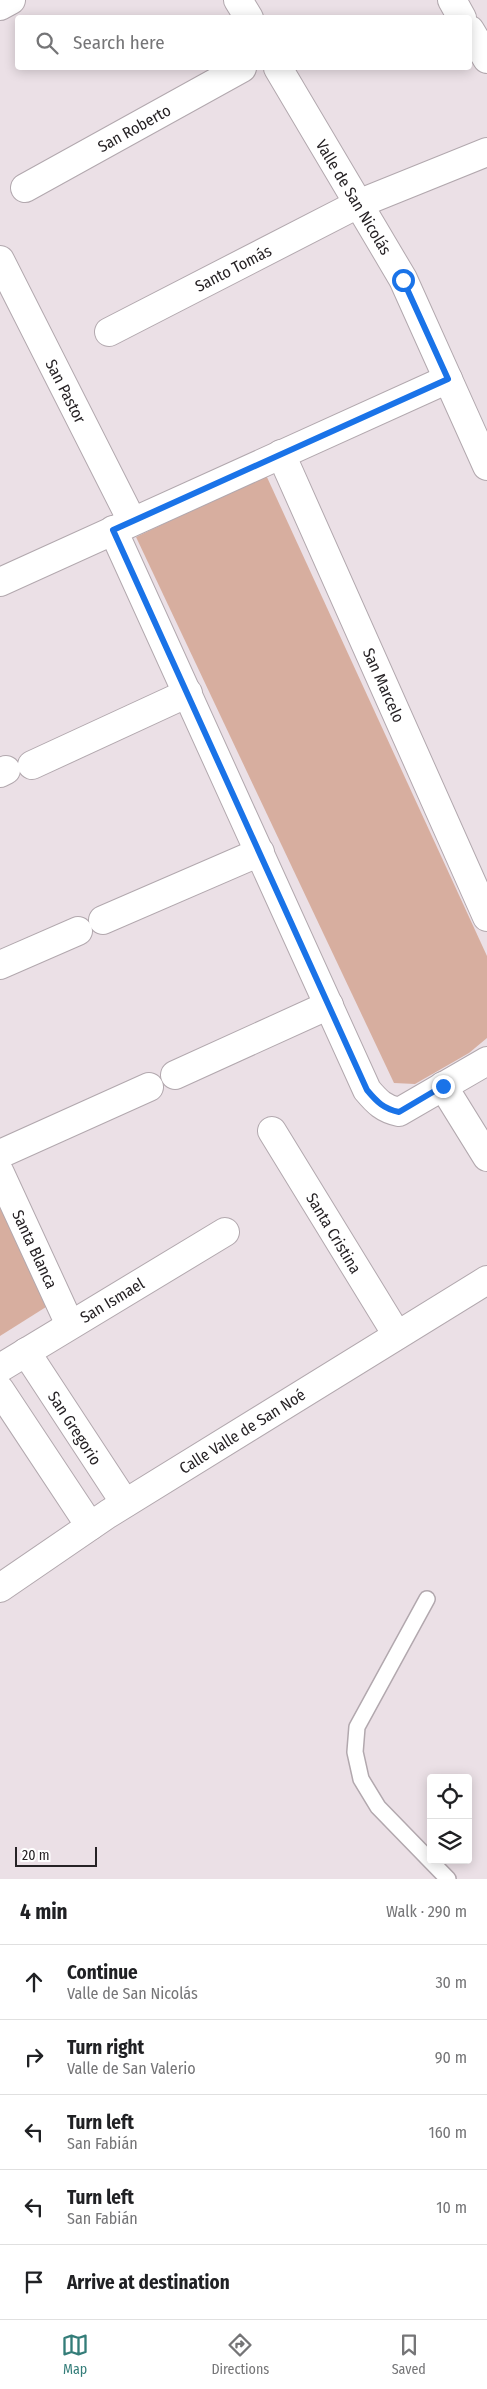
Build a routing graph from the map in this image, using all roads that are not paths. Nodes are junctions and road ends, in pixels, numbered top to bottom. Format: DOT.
graph roads {
  1 [pos="11,0"];
  2 [pos="238,0"];
  3 [pos="452,0"];
  4 [pos="0,6"];
  5 [pos="247,15"];
  6 [pos="460,15"];
  7 [pos="472,33"];
  8 [pos="487,59"];
  9 [pos="238,70"];
  10 [pos="279,70"];
  11 [pos="487,152"];
  12 [pos="25,188"];
  13 [pos="358,204"];
  14 [pos="0,260"];
  15 [pos="109,332"];
  16 [pos="448,379"];
  17 [pos="281,454"];
  18 [pos="487,466"];
  19 [pos="123,526"];
  20 [pos="0,582"];
  21 [pos="188,694"];
  22 [pos="13,769"];
  23 [pos="260,852"];
  24 [pos="487,917"];
  25 [pos="103,920"];
  26 [pos="78,931"];
  27 [pos="0,965"];
  28 [pos="330,1005"];
  29 [pos="484,1069"];
  30 [pos="175,1075"];
  31 [pos="443,1086"];
  32 [pos="149,1087"];
  33 [pos="272,1131"];
  34 [pos="0,1154"];
  35 [pos="487,1157"];
  36 [pos="0,1173"];
  37 [pos="225,1232"];
  38 [pos="487,1280"];
  39 [pos="70,1325"];
  40 [pos="397,1336"];
  41 [pos="26,1352"];
  42 [pos="0,1368"];
  43 [pos="0,1390"];
  44 [pos="125,1503"];
  45 [pos="90,1526"];
  46 [pos="0,1588"];
  47 [pos="427,1599"];
  48 [pos="448,1879"];
  1 -- 4 [label="street"];
  2 -- 5 [label="street"];
  3 -- 6 [label="street"];
  7 -- 8 [label="street"];
  9 -- 12 [label="street, San Roberto"];
  10 -- 13 [label="street, Valle de San Nicolás"];
  11 -- 13 [label="street"];
  13 -- 15 [label="street, Santo Tomás"];
  13 -- 16 [label="street, Valle de San Nicolás"];
  14 -- 19 [label="street, San Pastor"];
  16 -- 17 [label="street"];
  16 -- 18 [label="street, Valle de San Nicolás"];
  17 -- 19 [label="street"];
  17 -- 24 [label="street, San Marcelo"];
  19 -- 20 [label="street"];
  19 -- 21 [label="street, San Pastor"];
  21 -- 22 [label="street"];
  21 -- 23 [label="street, San Pastor"];
  23 -- 25 [label="street"];
  23 -- 28 [label="street, San Pastor"];
  26 -- 27 [label="street"];
  28 -- 30 [label="street"];
  28 -- 31 [label="street, San Pastor"];
  29 -- 31 [label="street"];
  31 -- 35 [label="street"];
  32 -- 34 [label="street"];
  33 -- 40 [label="street, Santa Cristina"];
  36 -- 39 [label="street, Santa Blanca"];
  37 -- 39 [label="street, San Ismael"];
  38 -- 40 [label="street, Calle Valle de San Noé"];
  39 -- 41 [label="street, San Ismael"];
  40 -- 44 [label="street, Calle Valle de San Noé"];
  41 -- 42 [label="street, San Ismael"];
  41 -- 44 [label="street, San Gregorio"];
  43 -- 45 [label="street"];
  44 -- 45 [label="street, Calle Valle de San Noé"];
  45 -- 46 [label="street, Calle Valle de San Noé"];
  47 -- 48 [label="lane"];
}
